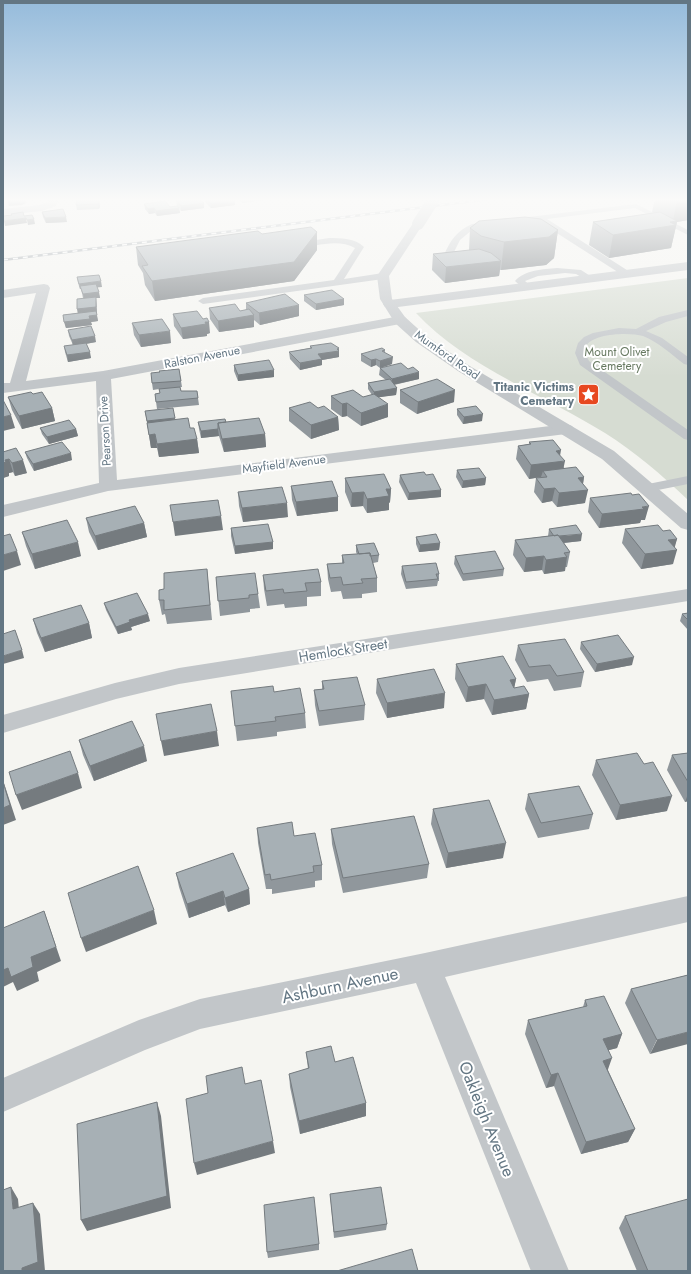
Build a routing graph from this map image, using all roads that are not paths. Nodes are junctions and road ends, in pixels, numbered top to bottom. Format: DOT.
graph roads {
  1 [pos="353,258"];
  2 [pos="395,258"];
  3 [pos="603,258"];
  4 [pos="688,266"];
  5 [pos="627,274"];
  6 [pos="383,276"];
  7 [pos="337,283"];
  8 [pos="3,294"];
  9 [pos="203,302"];
  10 [pos="390,304"];
  11 [pos="688,312"];
  12 [pos="400,320"];
  13 [pos="638,332"];
  14 [pos="688,362"];
  15 [pos="103,376"];
  16 [pos="10,386"];
  17 [pos="566,429"];
  18 [pos="688,436"];
  19 [pos="688,480"];
  20 [pos="108,486"];
  21 [pos="648,488"];
  22 [pos="3,511"];
  23 [pos="688,524"];
  24 [pos="688,595"];
  25 [pos="3,724"];
  26 [pos="688,909"];
  27 [pos="425,967"];
  28 [pos="3,1096"];
  29 [pos="550,1271"];
  1 -- 7 [label="lane"];
  2 -- 6 [label="street, bridge"];
  3 -- 5 [label="lane"];
  4 -- 5 [label="street"];
  5 -- 10 [label="street"];
  6 -- 7 [label="lane"];
  6 -- 10 [label="street, Mumford Road"];
  7 -- 9 [label="lane"];
  8 -- 16 [label="street"];
  10 -- 12 [label="street, Mumford Road"];
  11 -- 13 [label="lane"];
  12 -- 15 [label="street, Ralston Avenue"];
  12 -- 17 [label="street, Mumford Road"];
  13 -- 14 [label="lane"];
  13 -- 18 [label="lane"];
  15 -- 16 [label="street, Ralston Avenue"];
  15 -- 20 [label="street, Pearson Drive"];
  17 -- 20 [label="street, Mayfield Avenue"];
  17 -- 21 [label="street, Mumford Road"];
  19 -- 21 [label="lane"];
  20 -- 22 [label="street, Mayfield Avenue"];
  21 -- 23 [label="street, Mumford Road"];
  24 -- 25 [label="street, Hemlock Street"];
  26 -- 27 [label="street, Ashburn Avenue"];
  27 -- 28 [label="street, Ashburn Avenue"];
  27 -- 29 [label="street, Oakleigh Avenue"];
}
